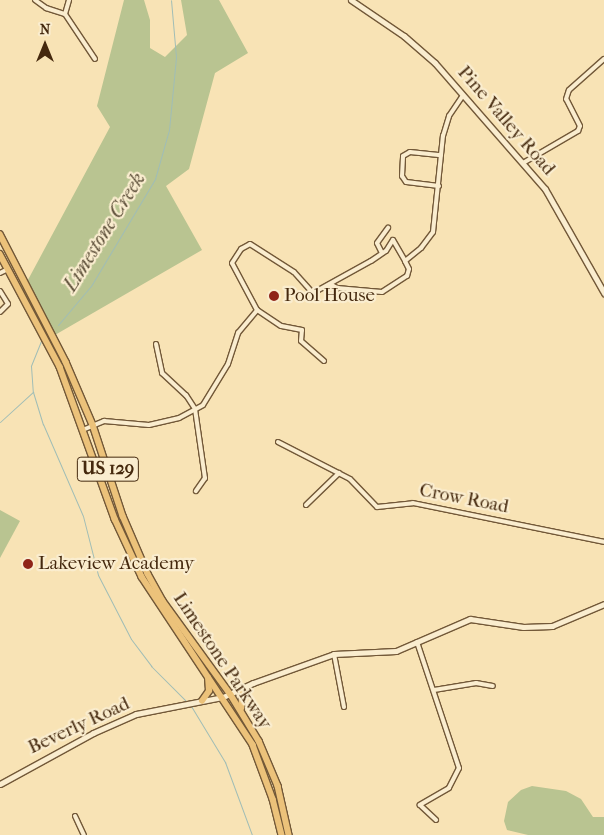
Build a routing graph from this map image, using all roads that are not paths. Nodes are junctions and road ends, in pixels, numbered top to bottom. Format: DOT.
graph roads {
  1 [pos="35,0"];
  2 [pos="70,0"];
  3 [pos="351,0"];
  4 [pos="65,14"];
  5 [pos="95,59"];
  6 [pos="604,59"];
  7 [pos="463,96"];
  8 [pos="441,155"];
  9 [pos="523,163"];
  10 [pos="439,186"];
  11 [pos="388,228"];
  12 [pos="0,234"];
  13 [pos="382,253"];
  14 [pos="0,254"];
  15 [pos="405,261"];
  16 [pos="17,264"];
  17 [pos="8,269"];
  18 [pos="0,273"];
  19 [pos="330,284"];
  20 [pos="0,292"];
  21 [pos="604,293"];
  22 [pos="257,310"];
  23 [pos="0,312"];
  24 [pos="156,344"];
  25 [pos="324,361"];
  26 [pos="195,409"];
  27 [pos="93,425"];
  28 [pos="85,429"];
  29 [pos="278,442"];
  30 [pos="339,472"];
  31 [pos="196,491"];
  32 [pos="306,505"];
  33 [pos="604,542"];
  34 [pos="604,604"];
  35 [pos="416,642"];
  36 [pos="334,654"];
  37 [pos="206,673"];
  38 [pos="493,686"];
  39 [pos="243,688"];
  40 [pos="434,690"];
  41 [pos="231,695"];
  42 [pos="224,697"];
  43 [pos="202,701"];
  44 [pos="344,707"];
  45 [pos="241,711"];
  46 [pos="0,784"];
  47 [pos="75,816"];
  48 [pos="436,820"];
  49 [pos="84,835"];
  50 [pos="282,835"];
  51 [pos="289,835"];
  1 -- 4 [label="street"];
  2 -- 4 [label="street"];
  3 -- 7 [label="street, Pine Valley Road"];
  4 -- 5 [label="street"];
  6 -- 9 [label="street"];
  7 -- 8 [label="street"];
  7 -- 9 [label="street, Pine Valley Road"];
  8 -- 10 [label="street"];
  8 -- 10 [label="street"];
  9 -- 21 [label="street, Pine Valley Road"];
  10 -- 15 [label="street"];
  11 -- 13 [label="street"];
  12 -- 16 [label="main road, Limestone Parkway / US 129"];
  13 -- 15 [label="street"];
  13 -- 19 [label="street"];
  14 -- 17 [label="main road, Limestone Parkway / US 129"];
  15 -- 19 [label="street"];
  16 -- 17 [label="main road"];
  16 -- 27 [label="main road, Limestone Parkway / US 129"];
  17 -- 18 [label="street"];
  17 -- 28 [label="main road, Limestone Parkway / US 129"];
  19 -- 22 [label="street"];
  20 -- 23 [label="street"];
  22 -- 25 [label="street"];
  22 -- 26 [label="street"];
  24 -- 26 [label="street"];
  26 -- 27 [label="street"];
  26 -- 31 [label="street"];
  27 -- 28 [label="street"];
  27 -- 41 [label="main road, Limestone Parkway / US 129"];
  28 -- 37 [label="main road, Limestone Parkway / US 129"];
  29 -- 30 [label="street, Crow Road"];
  30 -- 32 [label="street"];
  30 -- 33 [label="street, Crow Road"];
  34 -- 35 [label="street, Beverly Road"];
  35 -- 36 [label="street, Beverly Road"];
  35 -- 40 [label="street"];
  36 -- 39 [label="street, Beverly Road"];
  36 -- 44 [label="street"];
  37 -- 42 [label="main road, Limestone Parkway / US 129"];
  37 -- 43 [label="main road"];
  38 -- 40 [label="street"];
  39 -- 41 [label="street, Beverly Road"];
  39 -- 45 [label="main road"];
  40 -- 48 [label="street"];
  41 -- 42 [label="street, Beverly Road"];
  41 -- 45 [label="main road, Limestone Parkway / US 129"];
  42 -- 43 [label="street, Beverly Road"];
  42 -- 50 [label="main road, Limestone Parkway / US 129"];
  43 -- 46 [label="street, Beverly Road"];
  45 -- 51 [label="main road, Limestone Parkway / US 129"];
  47 -- 49 [label="street"];
}
